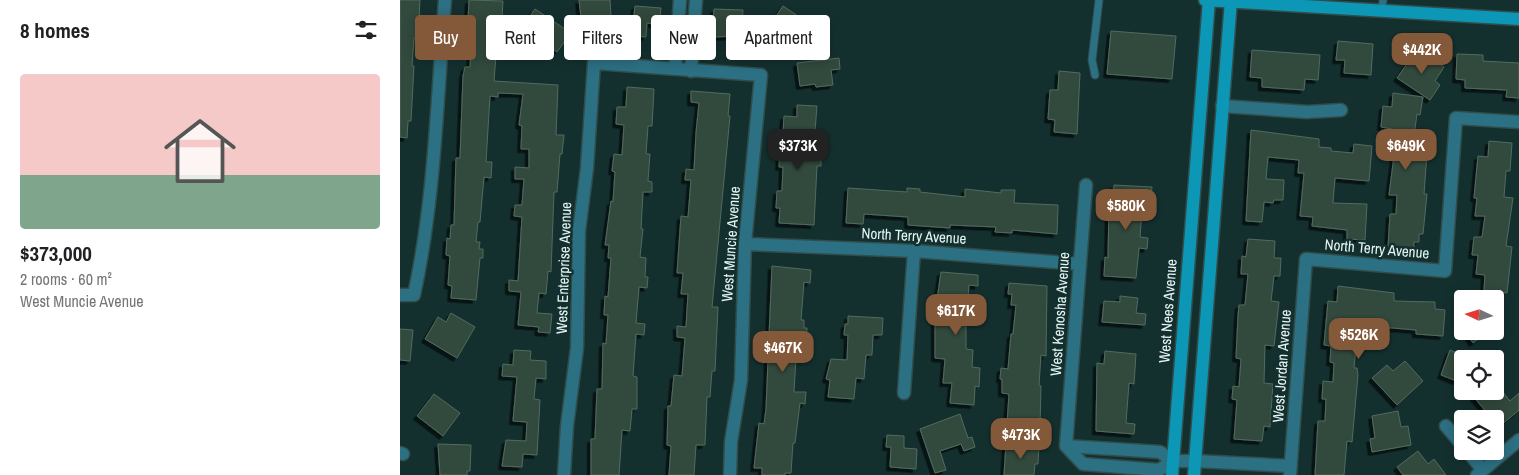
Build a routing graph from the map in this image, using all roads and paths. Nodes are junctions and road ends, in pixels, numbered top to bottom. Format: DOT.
graph roads {
  1 [pos="445,0"];
  2 [pos="680,0"];
  3 [pos="696,0"];
  4 [pos="1099,0"];
  5 [pos="1205,0"];
  6 [pos="1209,0"];
  7 [pos="1230,1"];
  8 [pos="1382,5"];
  9 [pos="1519,19"];
  10 [pos="675,69"];
  11 [pos="691,71"];
  12 [pos="1095,75"];
  13 [pos="1222,106"];
  14 [pos="1341,110"];
  15 [pos="1519,122"];
  16 [pos="1086,184"];
  17 [pos="746,244"];
  18 [pos="914,251"];
  19 [pos="1306,260"];
  20 [pos="1080,264"];
  21 [pos="400,295"];
  22 [pos="904,393"];
  23 [pos="1446,426"];
  24 [pos="1454,436"];
  25 [pos="1519,440"];
  26 [pos="1066,446"];
  27 [pos="1195,460"];
  28 [pos="1473,460"];
  29 [pos="1173,461"];
  30 [pos="1290,470"];
  31 [pos="1480,473"];
  32 [pos="564,475"];
  33 [pos="730,475"];
  34 [pos="1172,475"];
  35 [pos="1194,475"];
  1 -- 21 [label="street"];
  2 -- 10 [label="street"];
  3 -- 11 [label="street"];
  4 -- 12 [label="lane"];
  5 -- 6 [label="main road"];
  6 -- 7 [label="main road"];
  6 -- 29 [label="main road, West Nees Avenue"];
  7 -- 8 [label="main road"];
  7 -- 13 [label="main road"];
  8 -- 9 [label="main road"];
  10 -- 11 [label="street"];
  10 -- 32 [label="street, West Enterprise Avenue"];
  11 -- 17 [label="street, West Muncie Avenue"];
  13 -- 14 [label="street"];
  13 -- 27 [label="main road"];
  15 -- 19 [label="street, North Terry Avenue"];
  16 -- 20 [label="street, West Kenosha Avenue"];
  17 -- 18 [label="street, North Terry Avenue"];
  17 -- 33 [label="street, West Muncie Avenue"];
  18 -- 20 [label="street, North Terry Avenue"];
  18 -- 22 [label="street"];
  19 -- 30 [label="street, West Jordan Avenue"];
  20 -- 26 [label="street, West Kenosha Avenue"];
  23 -- 24 [label="street"];
  25 -- 31 [label="street"];
  26 -- 29 [label="street"];
  26 -- 29 [label="street"];
  27 -- 29 [label="street"];
  27 -- 30 [label="street"];
  27 -- 35 [label="main road"];
  28 -- 31 [label="street"];
  29 -- 34 [label="main road, West Nees Avenue"];
}
